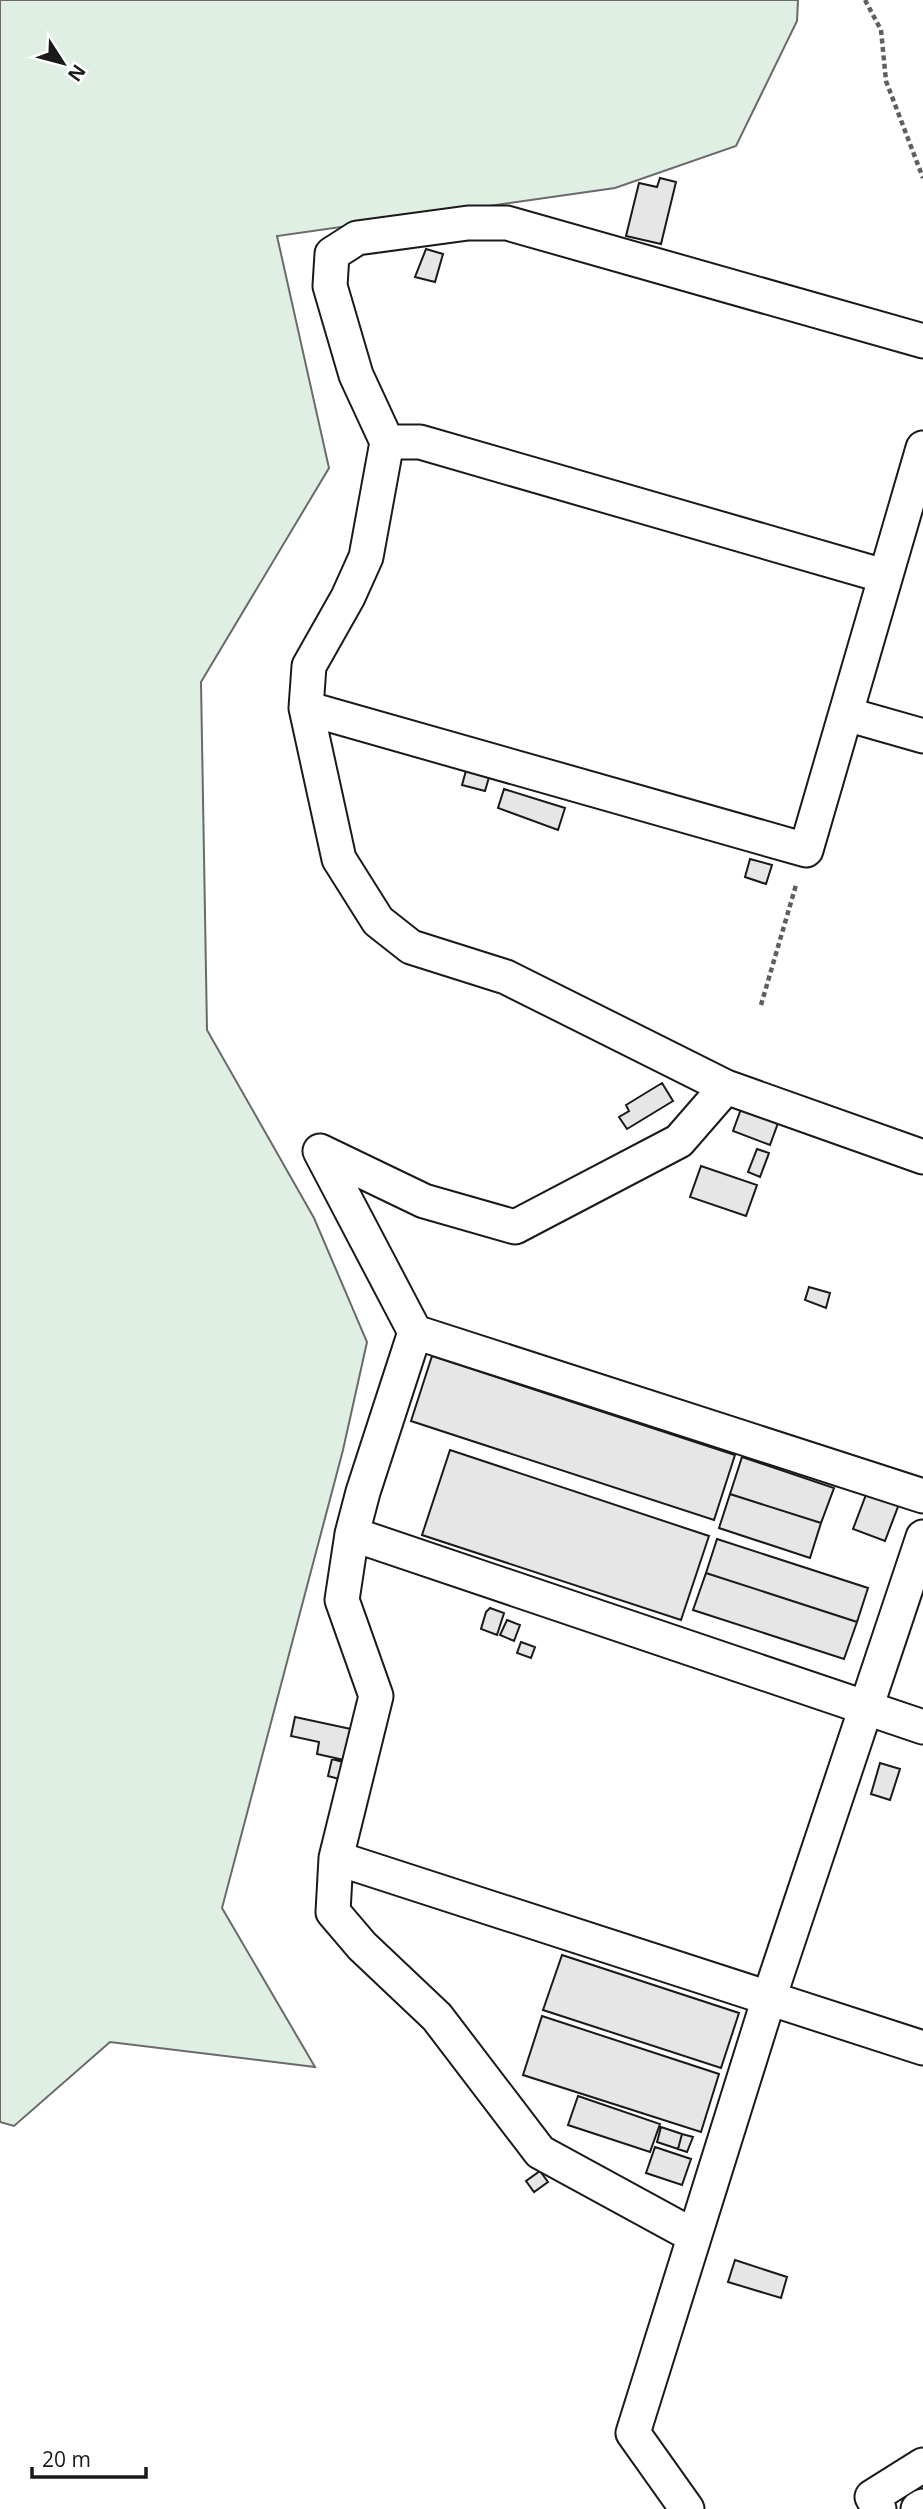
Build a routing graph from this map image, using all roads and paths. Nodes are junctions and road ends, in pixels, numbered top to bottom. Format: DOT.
graph roads {
  1 [pos="865,0"];
  2 [pos="923,178"];
  3 [pos="923,341"];
  4 [pos="387,442"];
  5 [pos="923,448"];
  6 [pos="884,576"];
  7 [pos="306,708"];
  8 [pos="846,714"];
  9 [pos="923,736"];
  10 [pos="806,850"];
  11 [pos="761,1005"];
  12 [pos="726,1087"];
  13 [pos="923,1157"];
  14 [pos="415,1332"];
  15 [pos="923,1496"];
  16 [pos="352,1534"];
  17 [pos="923,1537"];
  18 [pos="866,1707"];
  19 [pos="923,1727"];
  20 [pos="336,1858"];
  21 [pos="769,1998"];
  22 [pos="923,2048"];
  23 [pos="694,2236"];
  24 [pos="923,2465"];
  25 [pos="869,2505"];
  26 [pos="923,2506"];
  27 [pos="687,2509"];
  28 [pos="918,2509"];
  1 -- 2 [label="path"];
  3 -- 4 [label="street"];
  4 -- 6 [label="street"];
  4 -- 7 [label="street"];
  5 -- 6 [label="street"];
  6 -- 8 [label="street"];
  7 -- 10 [label="street"];
  7 -- 12 [label="street"];
  8 -- 9 [label="street"];
  8 -- 10 [label="street"];
  10 -- 11 [label="path"];
  12 -- 13 [label="street"];
  12 -- 14 [label="street"];
  14 -- 15 [label="street"];
  14 -- 16 [label="street"];
  16 -- 18 [label="street"];
  16 -- 20 [label="street"];
  17 -- 18 [label="street"];
  18 -- 19 [label="street"];
  18 -- 21 [label="street"];
  20 -- 21 [label="street"];
  20 -- 23 [label="street"];
  21 -- 22 [label="street"];
  21 -- 23 [label="street"];
  23 -- 27 [label="street"];
  24 -- 25 [label="street"];
  26 -- 28 [label="street"];
}
